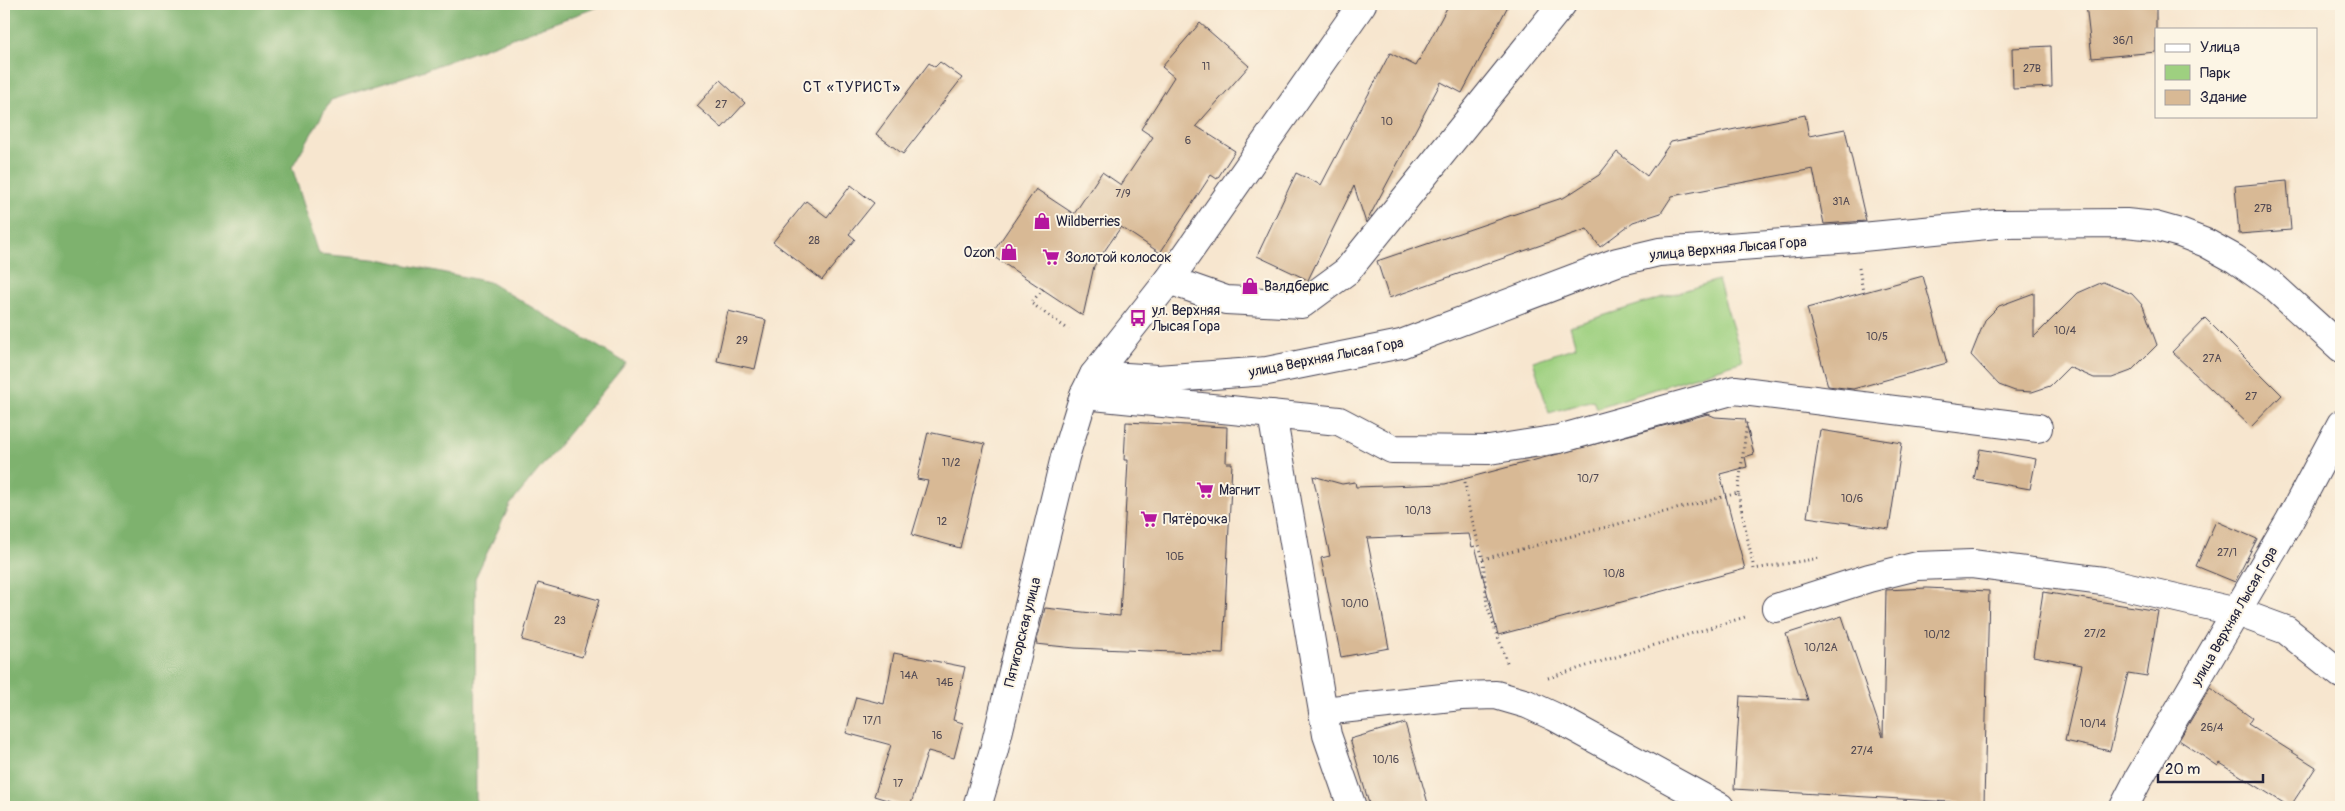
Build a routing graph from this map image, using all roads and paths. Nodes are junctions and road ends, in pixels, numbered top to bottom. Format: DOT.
graph roads {
  1 [pos="1362,4"];
  2 [pos="1562,4"];
  3 [pos="1169,280"];
  4 [pos="1043,289"];
  5 [pos="1069,330"];
  6 [pos="2341,348"];
  7 [pos="1089,385"];
  8 [pos="1725,393"];
  9 [pos="1272,414"];
  10 [pos="2341,424"];
  11 [pos="2038,428"];
  12 [pos="2333,459"];
  13 [pos="1464,480"];
  14 [pos="1738,493"];
  15 [pos="1830,556"];
  16 [pos="1483,559"];
  17 [pos="1776,608"];
  18 [pos="2237,612"];
  19 [pos="1510,672"];
  20 [pos="2341,674"];
  21 [pos="1544,680"];
  22 [pos="1323,711"];
  23 [pos="977,807"];
  24 [pos="1352,807"];
  25 [pos="1720,807"];
  26 [pos="2124,807"];
  1 -- 3 [label="street"];
  2 -- 3 [label="street"];
  3 -- 7 [label="street"];
  4 -- 5 [label="path"];
  6 -- 7 [label="street, улица Верхняя Лысая Гора"];
  7 -- 9 [label="street"];
  7 -- 23 [label="street, Пятигорская улица"];
  8 -- 9 [label="street"];
  8 -- 11 [label="street"];
  8 -- 14 [label="path"];
  9 -- 22 [label="street"];
  10 -- 12 [label="street, улица Верхняя Лысая Гора"];
  12 -- 18 [label="street, улица Верхняя Лысая Гора"];
  13 -- 16 [label="path"];
  14 -- 15 [label="path"];
  14 -- 16 [label="path"];
  16 -- 19 [label="path"];
  17 -- 18 [label="street"];
  17 -- 21 [label="path"];
  18 -- 20 [label="street"];
  18 -- 26 [label="street, улица Верхняя Лысая Гора"];
  22 -- 24 [label="street"];
  22 -- 25 [label="street"];
}
